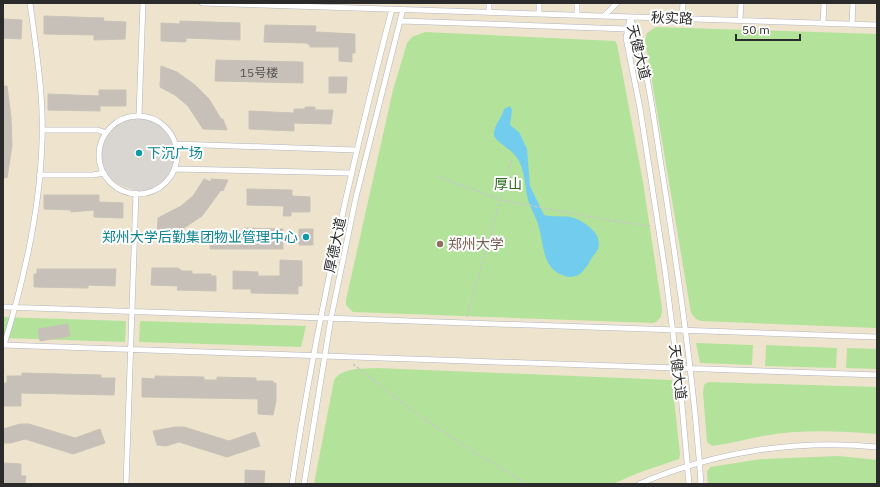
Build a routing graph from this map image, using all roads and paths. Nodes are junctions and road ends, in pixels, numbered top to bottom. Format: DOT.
graph roads {
  1 [pos="30,3"];
  2 [pos="142,3"];
  3 [pos="202,3"];
  4 [pos="489,3"];
  5 [pos="539,3"];
  6 [pos="577,3"];
  7 [pos="617,3"];
  8 [pos="683,3"];
  9 [pos="741,3"];
  10 [pos="824,3"];
  11 [pos="852,3"];
  12 [pos="392,9"];
  13 [pos="403,9"];
  14 [pos="489,12"];
  15 [pos="539,14"];
  16 [pos="577,15"];
  17 [pos="604,16"];
  18 [pos="630,17"];
  19 [pos="682,18"];
  20 [pos="740,20"];
  21 [pos="400,21"];
  22 [pos="823,23"];
  23 [pos="852,24"];
  24 [pos="877,25"];
  25 [pos="627,28"];
  26 [pos="139,115"];
  27 [pos="42,130"];
  28 [pos="106,133"];
  29 [pos="176,144"];
  30 [pos="356,150"];
  31 [pos="512,159"];
  32 [pos="174,169"];
  33 [pos="104,173"];
  34 [pos="350,173"];
  35 [pos="39,174"];
  36 [pos="439,177"];
  37 [pos="136,193"];
  38 [pos="501,200"];
  39 [pos="658,226"];
  40 [pos="3,307"];
  41 [pos="16,307"];
  42 [pos="132,311"];
  43 [pos="320,318"];
  44 [pos="331,318"];
  45 [pos="465,323"];
  46 [pos="672,330"];
  47 [pos="684,330"];
  48 [pos="877,337"];
  49 [pos="4,345"];
  50 [pos="131,350"];
  51 [pos="313,356"];
  52 [pos="325,356"];
  53 [pos="345,357"];
  54 [pos="677,368"];
  55 [pos="689,369"];
  56 [pos="877,375"];
  57 [pos="877,447"];
  58 [pos="699,463"];
  59 [pos="688,466"];
  60 [pos="126,484"];
  61 [pos="292,484"];
  62 [pos="304,484"];
  63 [pos="527,484"];
  64 [pos="639,484"];
  65 [pos="689,484"];
  66 [pos="701,484"];
  1 -- 27 [label="lane"];
  2 -- 26 [label="lane"];
  3 -- 12 [label="lane, 秋实路"];
  4 -- 14 [label="lane"];
  5 -- 15 [label="lane"];
  6 -- 16 [label="lane"];
  7 -- 17 [label="lane"];
  8 -- 19 [label="lane"];
  9 -- 20 [label="lane"];
  10 -- 22 [label="lane"];
  11 -- 23 [label="lane"];
  12 -- 13 [label="lane, 秋实路"];
  12 -- 30 [label="lane, 厚德大道"];
  13 -- 14 [label="lane, 秋实路"];
  13 -- 21 [label="lane, 厚德大道"];
  14 -- 15 [label="lane, 秋实路"];
  15 -- 16 [label="lane, 秋实路"];
  16 -- 17 [label="lane, 秋实路"];
  17 -- 18 [label="lane, 秋实路"];
  18 -- 19 [label="lane, 秋实路"];
  18 -- 25 [label="lane, 天健大道"];
  18 -- 47 [label="lane, 天健大道"];
  19 -- 20 [label="lane, 秋实路"];
  20 -- 22 [label="lane, 秋实路"];
  21 -- 25 [label="lane"];
  21 -- 44 [label="lane, 厚德大道"];
  22 -- 23 [label="lane, 秋实路"];
  23 -- 24 [label="lane, 秋实路"];
  25 -- 39 [label="lane, 天健大道"];
  26 -- 28 [label="lane"];
  26 -- 29 [label="lane"];
  27 -- 28 [label="lane"];
  27 -- 35 [label="lane"];
  28 -- 33 [label="lane"];
  29 -- 30 [label="lane"];
  29 -- 32 [label="lane"];
  30 -- 34 [label="lane, 厚德大道"];
  31 -- 38 [label="path"];
  32 -- 34 [label="lane"];
  32 -- 37 [label="lane"];
  33 -- 35 [label="lane"];
  33 -- 37 [label="lane"];
  34 -- 43 [label="lane, 厚德大道"];
  35 -- 41 [label="lane"];
  36 -- 38 [label="path"];
  37 -- 42 [label="lane"];
  38 -- 39 [label="path"];
  38 -- 45 [label="path"];
  39 -- 46 [label="lane, 天健大道"];
  40 -- 41 [label="lane"];
  41 -- 42 [label="lane"];
  41 -- 49 [label="lane"];
  42 -- 43 [label="lane"];
  42 -- 50 [label="lane"];
  43 -- 44 [label="lane"];
  43 -- 51 [label="lane, 厚德大道"];
  44 -- 45 [label="lane"];
  44 -- 52 [label="lane, 厚德大道"];
  45 -- 46 [label="lane"];
  46 -- 47 [label="lane"];
  46 -- 54 [label="lane, 天健大道"];
  47 -- 48 [label="lane"];
  47 -- 55 [label="lane, 天健大道"];
  49 -- 50 [label="lane"];
  50 -- 51 [label="lane"];
  50 -- 60 [label="lane"];
  51 -- 52 [label="lane"];
  51 -- 61 [label="lane, 厚德大道"];
  52 -- 53 [label="lane"];
  52 -- 62 [label="lane, 厚德大道"];
  53 -- 54 [label="lane"];
  53 -- 63 [label="path"];
  54 -- 55 [label="lane"];
  54 -- 59 [label="lane, 天健大道"];
  55 -- 56 [label="lane"];
  55 -- 58 [label="lane, 天健大道"];
  57 -- 58 [label="lane"];
  58 -- 59 [label="lane"];
  58 -- 66 [label="lane, 天健大道"];
  59 -- 64 [label="lane"];
  59 -- 65 [label="lane, 天健大道"];
}
